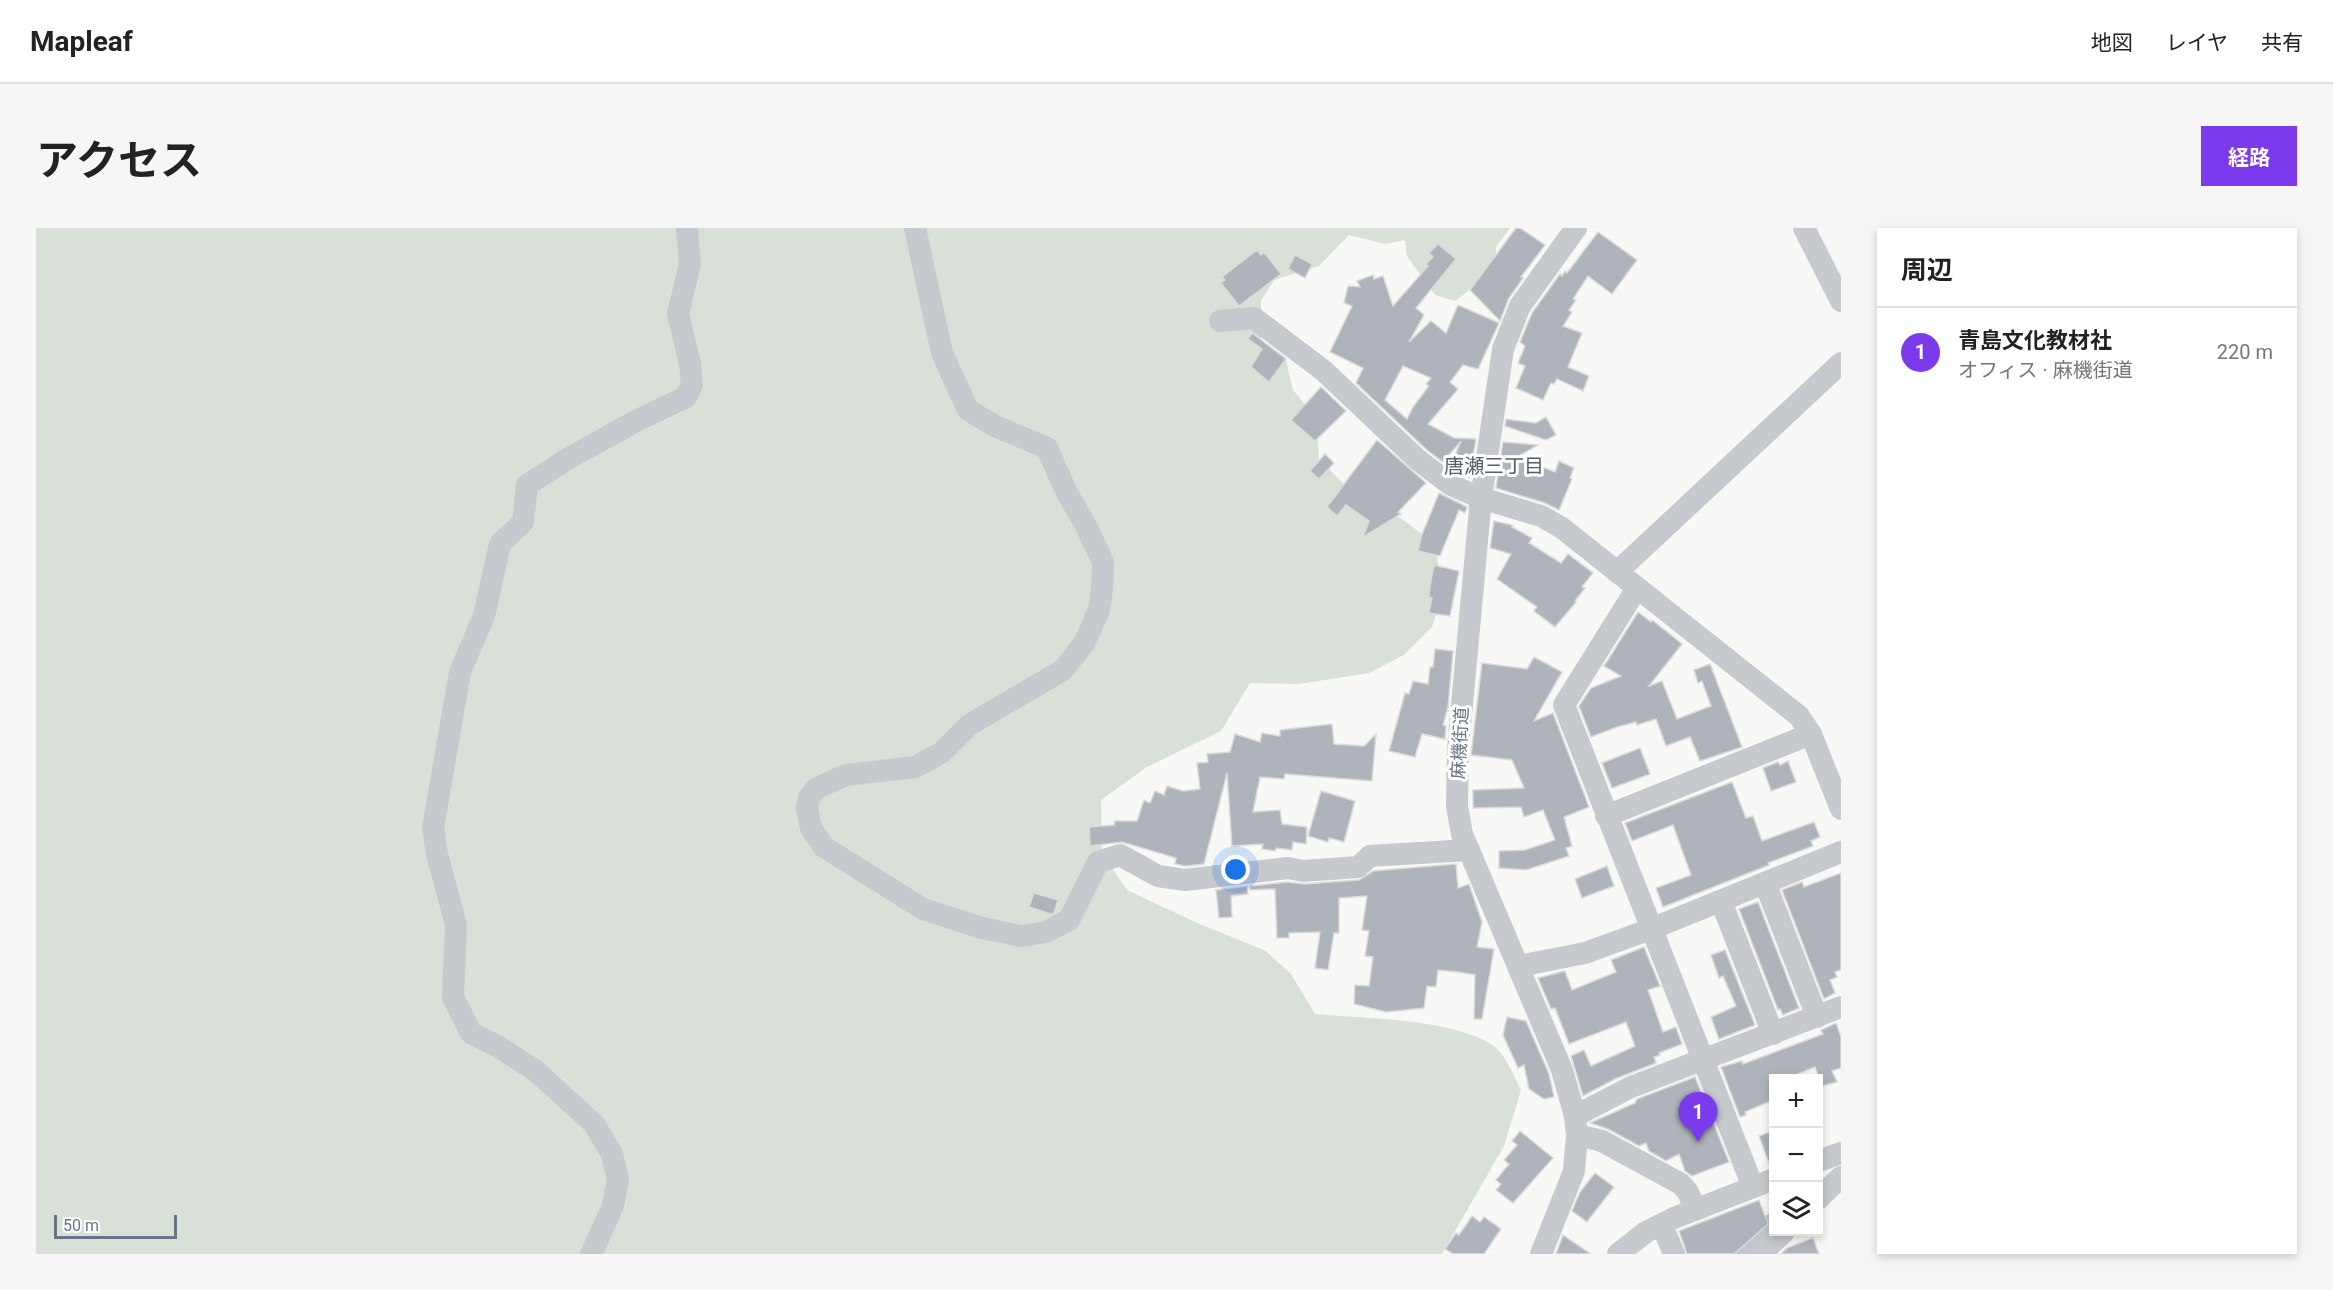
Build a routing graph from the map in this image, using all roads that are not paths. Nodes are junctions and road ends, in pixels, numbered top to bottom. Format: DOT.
graph roads {
  1 [pos="687,228"];
  2 [pos="915,228"];
  3 [pos="1576,228"];
  4 [pos="1804,228"];
  5 [pos="1841,301"];
  6 [pos="1220,321"];
  7 [pos="1841,363"];
  8 [pos="1481,498"];
  9 [pos="1617,572"];
  10 [pos="1637,588"];
  11 [pos="1811,734"];
  12 [pos="1841,809"];
  13 [pos="1606,816"];
  14 [pos="1469,850"];
  15 [pos="1841,852"];
  16 [pos="1765,883"];
  17 [pos="1721,900"];
  18 [pos="1651,929"];
  19 [pos="1519,966"];
  20 [pos="1841,1007"];
  21 [pos="1817,1017"];
  22 [pos="1773,1034"];
  23 [pos="1703,1061"];
  24 [pos="1576,1126"];
  25 [pos="1841,1153"];
  26 [pos="1823,1159"];
  27 [pos="1841,1177"];
  28 [pos="1763,1183"];
  29 [pos="1823,1194"];
  30 [pos="1695,1209"];
  31 [pos="1662,1225"];
  32 [pos="1780,1236"];
  33 [pos="591,1254"];
  34 [pos="1541,1254"];
  35 [pos="1618,1254"];
  36 [pos="1674,1254"];
  37 [pos="1761,1254"];
  1 -- 33 [label="street"];
  2 -- 14 [label="street"];
  3 -- 8 [label="street, 麻機街道"];
  4 -- 5 [label="street"];
  6 -- 8 [label="street"];
  7 -- 9 [label="street"];
  8 -- 9 [label="street"];
  8 -- 14 [label="street, 麻機街道"];
  9 -- 10 [label="street"];
  10 -- 11 [label="street"];
  10 -- 13 [label="street"];
  11 -- 12 [label="street"];
  11 -- 13 [label="street"];
  13 -- 18 [label="street"];
  14 -- 19 [label="street, 麻機街道"];
  15 -- 16 [label="street"];
  16 -- 17 [label="street"];
  16 -- 21 [label="street"];
  17 -- 18 [label="street"];
  17 -- 22 [label="street"];
  18 -- 19 [label="street"];
  18 -- 23 [label="street"];
  19 -- 24 [label="street, 麻機街道"];
  20 -- 21 [label="street"];
  21 -- 22 [label="street"];
  22 -- 23 [label="street"];
  23 -- 24 [label="street"];
  23 -- 28 [label="street"];
  24 -- 30 [label="street"];
  24 -- 34 [label="street, 麻機街道"];
  25 -- 26 [label="street"];
  27 -- 29 [label="street"];
  28 -- 30 [label="street"];
  30 -- 31 [label="street"];
  31 -- 35 [label="street"];
  31 -- 36 [label="street"];
  32 -- 37 [label="street"];
}
